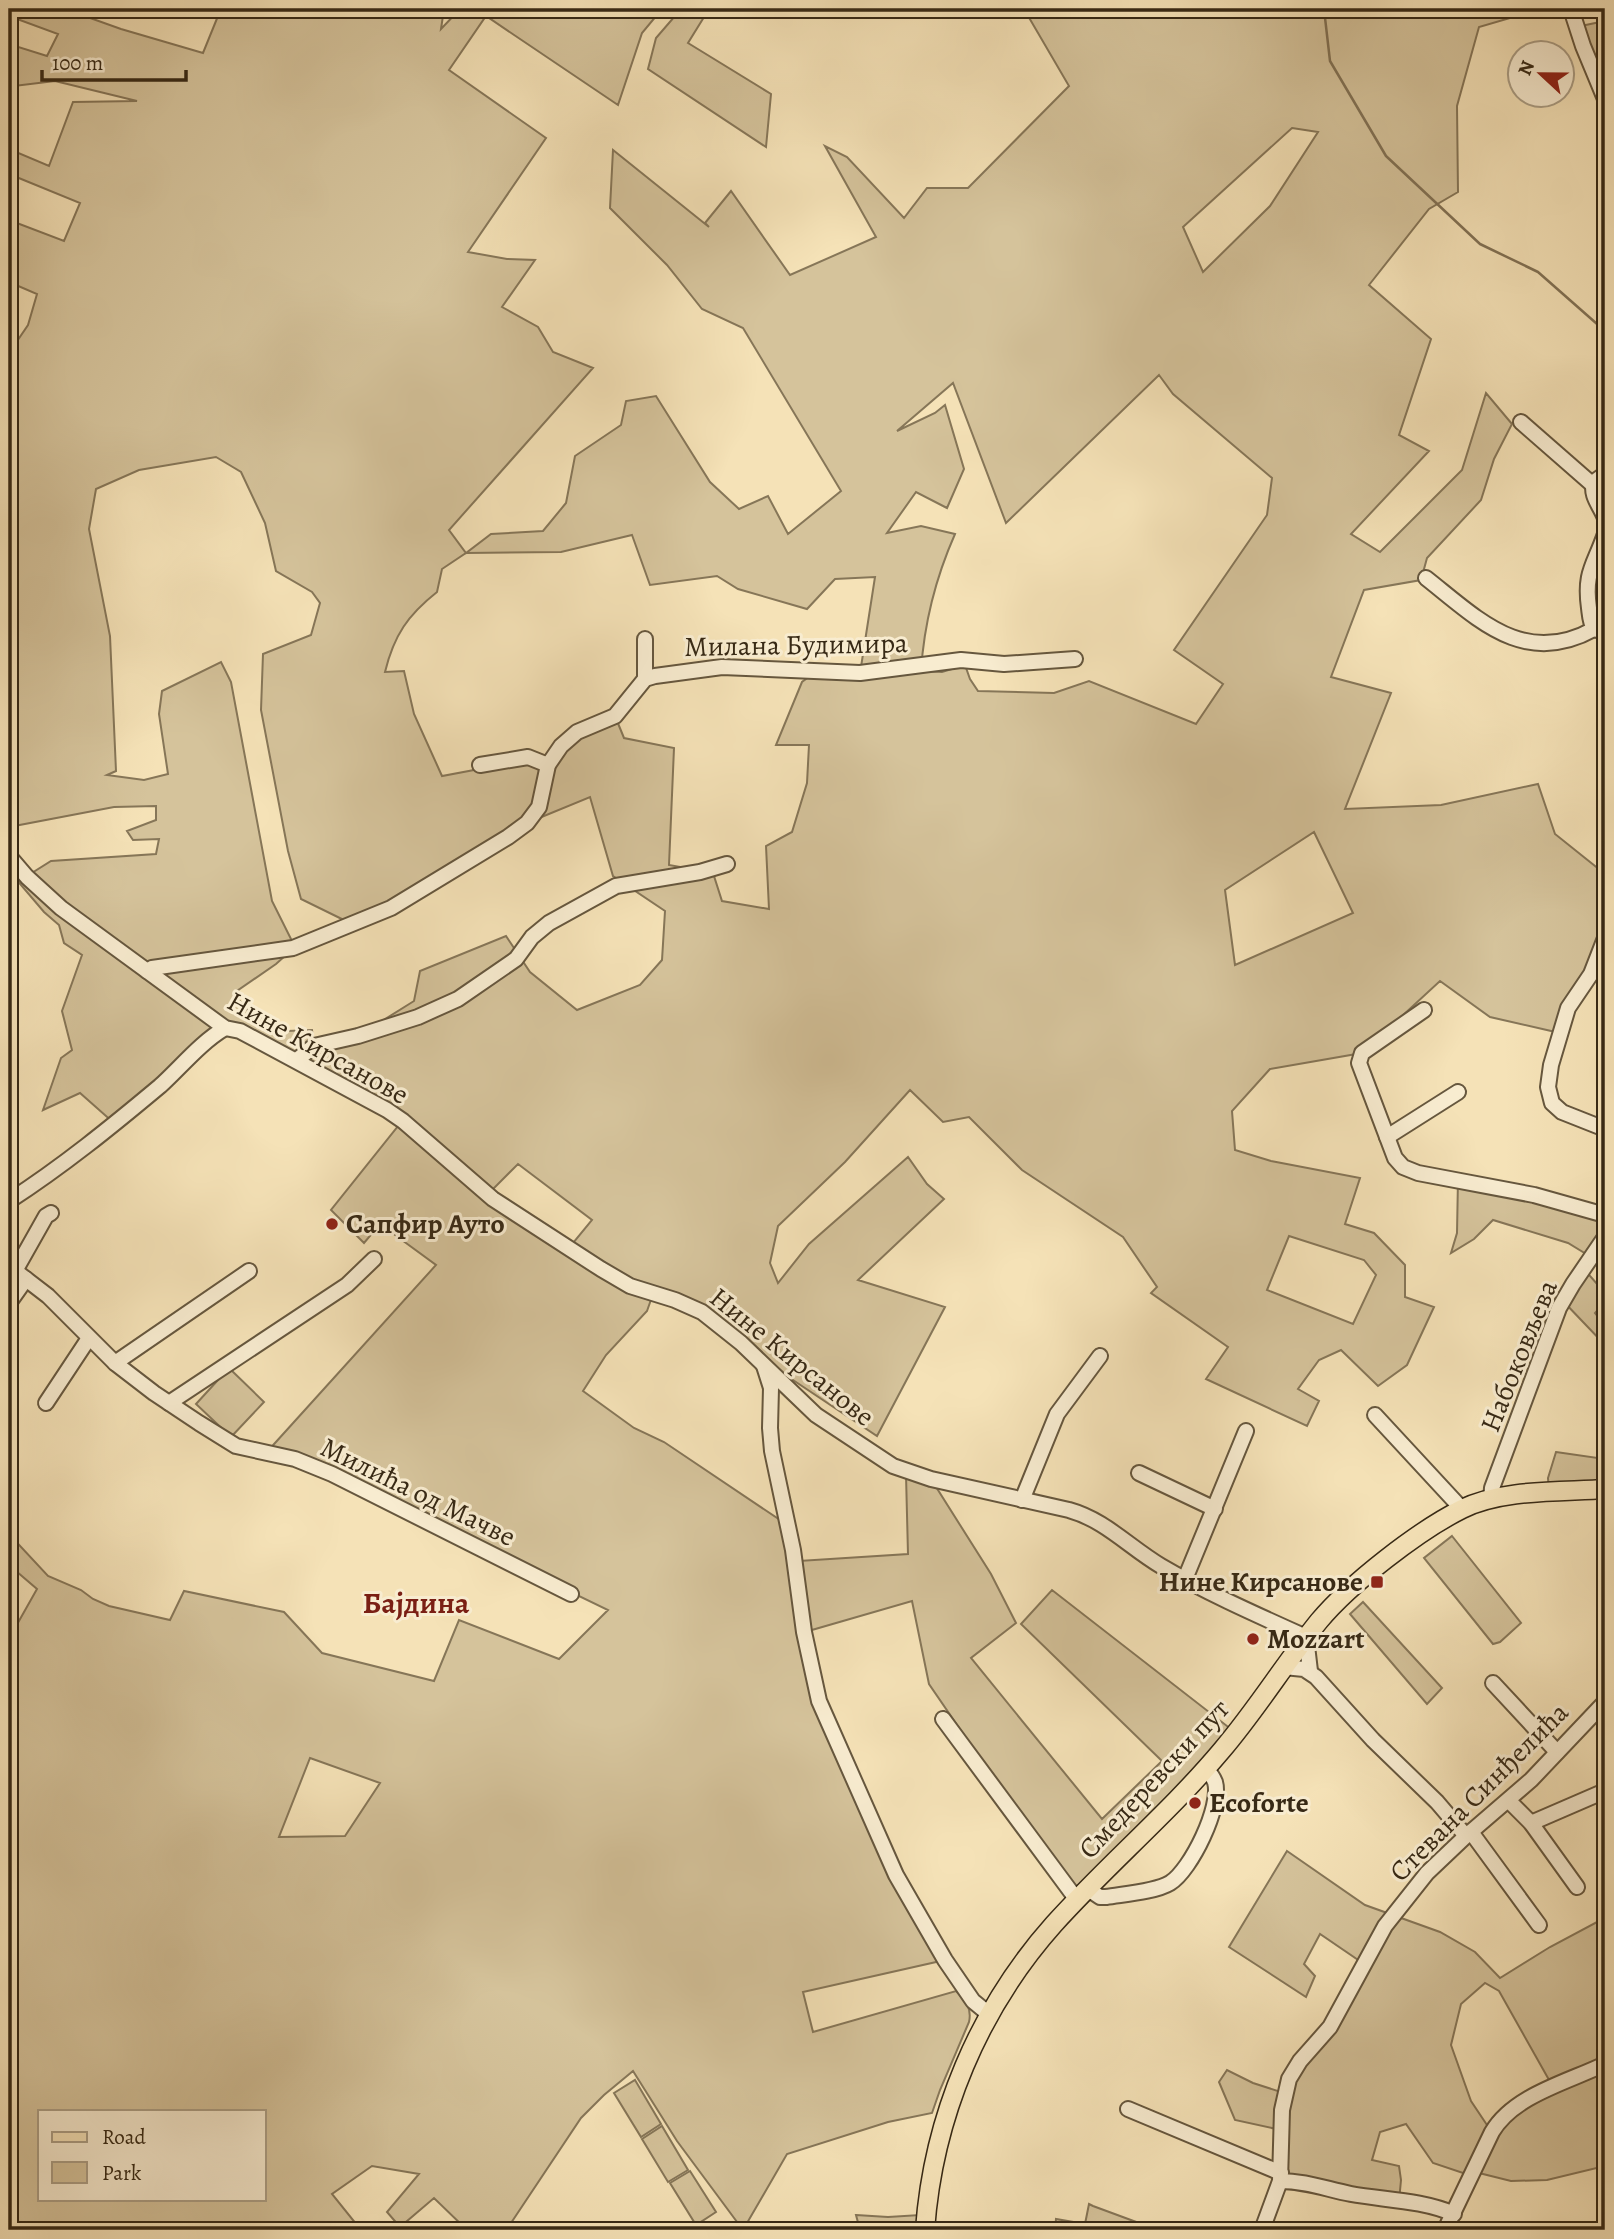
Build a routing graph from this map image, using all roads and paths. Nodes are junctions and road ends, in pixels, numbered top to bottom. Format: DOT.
graph roads {
  1 [pos="1571,9"];
  2 [pos="1605,99"];
  3 [pos="1521,422"];
  4 [pos="1605,474"];
  5 [pos="1593,485"];
  6 [pos="1605,518"];
  7 [pos="1605,534"];
  8 [pos="1426,578"];
  9 [pos="1600,631"];
  10 [pos="645,639"];
  11 [pos="1074,659"];
  12 [pos="645,679"];
  13 [pos="480,765"];
  14 [pos="548,765"];
  15 [pos="9,856"];
  16 [pos="727,864"];
  17 [pos="1605,939"];
  18 [pos="147,971"];
  19 [pos="1424,1010"];
  20 [pos="225,1028"];
  21 [pos="297,1060"];
  22 [pos="1458,1092"];
  23 [pos="1605,1129"];
  24 [pos="1387,1137"];
  25 [pos="9,1201"];
  26 [pos="51,1213"];
  27 [pos="1605,1215"];
  28 [pos="1605,1237"];
  29 [pos="374,1259"];
  30 [pos="249,1271"];
  31 [pos="17,1272"];
  32 [pos="9,1303"];
  33 [pos="89,1338"];
  34 [pos="1100,1356"];
  35 [pos="761,1362"];
  36 [pos="115,1363"];
  37 [pos="46,1403"];
  38 [pos="169,1404"];
  39 [pos="1375,1415"];
  40 [pos="1246,1431"];
  41 [pos="1139,1473"];
  42 [pos="1605,1489"];
  43 [pos="1491,1499"];
  44 [pos="1022,1500"];
  45 [pos="1215,1508"];
  46 [pos="1462,1509"];
  47 [pos="1185,1579"];
  48 [pos="571,1594"];
  49 [pos="1306,1637"];
  50 [pos="1284,1667"];
  51 [pos="1310,1671"];
  52 [pos="1493,1683"];
  53 [pos="1605,1702"];
  54 [pos="943,1719"];
  55 [pos="1557,1752"];
  56 [pos="1206,1769"];
  57 [pos="1605,1791"];
  58 [pos="1509,1801"];
  59 [pos="1531,1823"];
  60 [pos="1468,1834"];
  61 [pos="1577,1887"];
  62 [pos="1082,1894"];
  63 [pos="1539,1925"];
  64 [pos="990,2015"];
  65 [pos="1605,2064"];
  66 [pos="1128,2109"];
  67 [pos="1280,2177"];
  68 [pos="1454,2214"];
  69 [pos="925,2230"];
  70 [pos="1262,2230"];
  71 [pos="1445,2230"];
  1 -- 2 [label="street"];
  3 -- 5 [label="street"];
  4 -- 5 [label="street"];
  5 -- 6 [label="street"];
  7 -- 9 [label="street"];
  8 -- 9 [label="street"];
  10 -- 12 [label="street, Милана Будимира"];
  11 -- 12 [label="street, Милана Будимира"];
  12 -- 14 [label="street"];
  13 -- 14 [label="street"];
  14 -- 18 [label="street"];
  15 -- 18 [label="street, Нине Кирсанове"];
  16 -- 21 [label="street"];
  17 -- 23 [label="street"];
  18 -- 20 [label="street, Нине Кирсанове"];
  19 -- 24 [label="street"];
  20 -- 21 [label="street, Нине Кирсанове"];
  20 -- 25 [label="street"];
  21 -- 35 [label="street, Нине Кирсанове"];
  22 -- 24 [label="street"];
  24 -- 27 [label="street"];
  26 -- 31 [label="street"];
  28 -- 43 [label="street, Набоковљева"];
  29 -- 38 [label="street"];
  30 -- 36 [label="street"];
  31 -- 32 [label="street"];
  31 -- 33 [label="street, Милића од Мачве"];
  33 -- 36 [label="street, Милића од Мачве"];
  33 -- 37 [label="street"];
  34 -- 44 [label="street"];
  35 -- 44 [label="street, Нине Кирсанове"];
  35 -- 64 [label="street"];
  36 -- 38 [label="street, Милића од Мачве"];
  38 -- 48 [label="street, Милића од Мачве"];
  39 -- 46 [label="street"];
  40 -- 45 [label="street"];
  41 -- 45 [label="street"];
  42 -- 43 [label="main road, Смедеревски пут"];
  43 -- 46 [label="main road, Смедеревски пут"];
  44 -- 47 [label="street, Нине Кирсанове"];
  45 -- 47 [label="street"];
  46 -- 49 [label="main road, Смедеревски пут"];
  47 -- 49 [label="street, Нине Кирсанове"];
  49 -- 50 [label="main road, Смедеревски пут"];
  49 -- 51 [label="street"];
  50 -- 51 [label="street"];
  50 -- 56 [label="main road, Смедеревски пут"];
  51 -- 60 [label="street"];
  52 -- 55 [label="street"];
  53 -- 55 [label="street, Стевана Синђелића"];
  54 -- 62 [label="street"];
  55 -- 58 [label="street, Стевана Синђелића"];
  56 -- 62 [label="main road, Смедеревски пут"];
  56 -- 62 [label="street"];
  57 -- 59 [label="street"];
  58 -- 59 [label="street"];
  58 -- 60 [label="street, Стевана Синђелића"];
  59 -- 61 [label="street"];
  60 -- 63 [label="street"];
  60 -- 67 [label="street, Стевана Синђелића"];
  62 -- 64 [label="main road, Смедеревски пут"];
  64 -- 69 [label="main road, Смедеревски пут"];
  65 -- 68 [label="street"];
  66 -- 67 [label="street"];
  67 -- 68 [label="street"];
  67 -- 70 [label="street, Стевана Синђелића"];
  68 -- 71 [label="street"];
}
